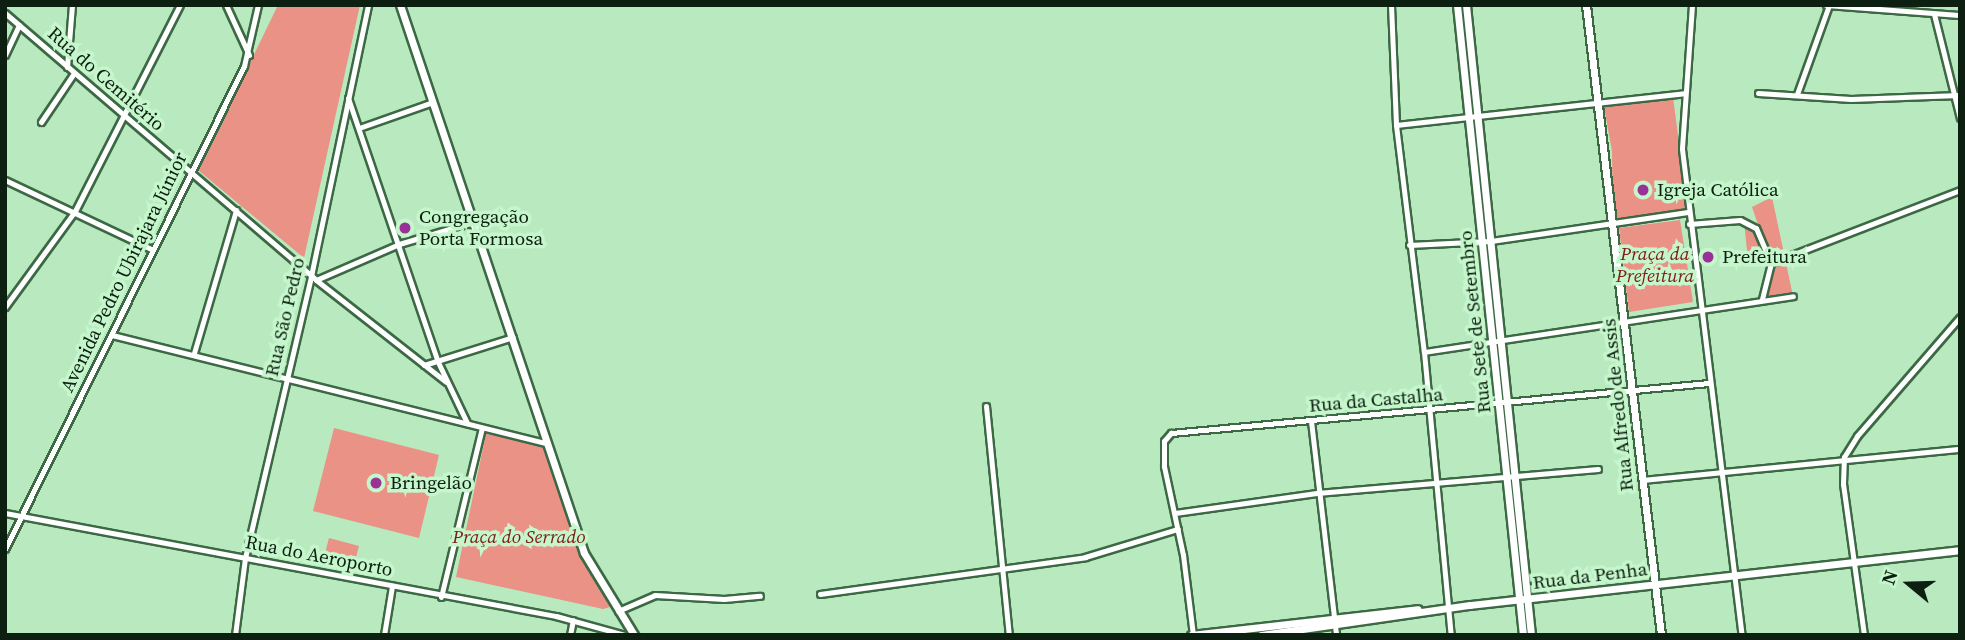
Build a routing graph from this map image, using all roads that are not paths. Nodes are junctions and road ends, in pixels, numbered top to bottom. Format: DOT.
graph roads {
  1 [pos="72,5"];
  2 [pos="180,5"];
  3 [pos="226,5"];
  4 [pos="258,5"];
  5 [pos="368,5"];
  6 [pos="400,5"];
  7 [pos="1391,5"];
  8 [pos="1458,5"];
  9 [pos="1466,5"];
  10 [pos="1586,5"];
  11 [pos="1692,5"];
  12 [pos="1828,5"];
  13 [pos="5,13"];
  14 [pos="1934,14"];
  15 [pos="1960,15"];
  16 [pos="19,25"];
  17 [pos="5,55"];
  18 [pos="249,55"];
  19 [pos="67,66"];
  20 [pos="74,73"];
  21 [pos="1684,93"];
  22 [pos="1758,93"];
  23 [pos="1797,94"];
  24 [pos="1957,95"];
  25 [pos="348,96"];
  26 [pos="433,102"];
  27 [pos="1599,102"];
  28 [pos="126,117"];
  29 [pos="1473,117"];
  30 [pos="1960,118"];
  31 [pos="357,121"];
  32 [pos="41,122"];
  33 [pos="1396,125"];
  34 [pos="342,128"];
  35 [pos="359,128"];
  36 [pos="189,173"];
  37 [pos="5,180"];
  38 [pos="1960,190"];
  39 [pos="236,210"];
  40 [pos="75,211"];
  41 [pos="1688,212"];
  42 [pos="474,222"];
  43 [pos="1689,224"];
  44 [pos="1613,226"];
  45 [pos="1487,241"];
  46 [pos="399,244"];
  47 [pos="1409,245"];
  48 [pos="151,249"];
  49 [pos="1771,263"];
  50 [pos="314,278"];
  51 [pos="1793,296"];
  52 [pos="1762,300"];
  53 [pos="5,307"];
  54 [pos="1700,310"];
  55 [pos="1960,317"];
  56 [pos="1625,322"];
  57 [pos="112,335"];
  58 [pos="513,337"];
  59 [pos="1495,343"];
  60 [pos="1424,352"];
  61 [pos="194,353"];
  62 [pos="438,360"];
  63 [pos="424,365"];
  64 [pos="288,376"];
  65 [pos="446,382"];
  66 [pos="1709,383"];
  67 [pos="1632,391"];
  68 [pos="1504,405"];
  69 [pos="986,406"];
  70 [pos="1429,411"];
  71 [pos="1311,421"];
  72 [pos="467,423"];
  73 [pos="482,428"];
  74 [pos="546,443"];
  75 [pos="1960,449"];
  76 [pos="1844,457"];
  77 [pos="1598,469"];
  78 [pos="1719,471"];
  79 [pos="1515,475"];
  80 [pos="1505,476"];
  81 [pos="1642,480"];
  82 [pos="1436,482"];
  83 [pos="1317,493"];
  84 [pos="5,513"];
  85 [pos="1175,513"];
  86 [pos="22,515"];
  87 [pos="1178,529"];
  88 [pos="1516,529"];
  89 [pos="5,549"];
  90 [pos="1960,550"];
  91 [pos="244,558"];
  92 [pos="1852,561"];
  93 [pos="1002,570"];
  94 [pos="1734,575"];
  95 [pos="1654,585"];
  96 [pos="392,586"];
  97 [pos="820,594"];
  98 [pos="760,596"];
  99 [pos="441,597"];
  100 [pos="1523,600"];
  101 [pos="1450,608"];
  102 [pos="618,611"];
  103 [pos="573,620"];
  104 [pos="1334,620"];
  105 [pos="235,635"];
  106 [pos="384,635"];
  107 [pos="570,635"];
  108 [pos="625,635"];
  109 [pos="634,635"];
  110 [pos="1009,635"];
  111 [pos="1192,635"];
  112 [pos="1261,635"];
  113 [pos="1336,635"];
  114 [pos="1451,635"];
  115 [pos="1523,635"];
  116 [pos="1531,635"];
  117 [pos="1661,635"];
  118 [pos="1742,635"];
  119 [pos="1864,635"];
  1 -- 19 [label="street"];
  2 -- 28 [label="street"];
  3 -- 18 [label="street"];
  4 -- 18 [label="street, Avenida Pedro Ubirajara Júnior"];
  5 -- 25 [label="street, Rua São Pedro"];
  6 -- 26 [label="street"];
  7 -- 33 [label="street"];
  8 -- 29 [label="street, Rua Sete de Setembro"];
  9 -- 29 [label="street, Rua Sete de Setembro"];
  10 -- 27 [label="street, Rua Alfredo de Assis"];
  11 -- 21 [label="street"];
  12 -- 14 [label="street"];
  12 -- 23 [label="street"];
  13 -- 16 [label="street, Rua do Cemitério"];
  14 -- 15 [label="street"];
  14 -- 24 [label="street"];
  16 -- 17 [label="street"];
  16 -- 19 [label="street, Rua do Cemitério"];
  18 -- 36 [label="street, Avenida Pedro Ubirajara Júnior"];
  19 -- 20 [label="street, Rua do Cemitério"];
  20 -- 28 [label="street, Rua do Cemitério"];
  20 -- 32 [label="street"];
  21 -- 27 [label="street"];
  21 -- 41 [label="street"];
  22 -- 23 [label="street"];
  23 -- 24 [label="street"];
  24 -- 30 [label="street"];
  25 -- 31 [label="street"];
  25 -- 34 [label="street, Rua São Pedro"];
  26 -- 35 [label="street"];
  26 -- 42 [label="street"];
  27 -- 29 [label="street"];
  27 -- 44 [label="street, Rua Alfredo de Assis"];
  28 -- 36 [label="street, Rua do Cemitério"];
  28 -- 40 [label="street"];
  29 -- 33 [label="street"];
  29 -- 45 [label="street, Rua Sete de Setembro"];
  31 -- 34 [label="street"];
  31 -- 35 [label="street"];
  33 -- 47 [label="street"];
  34 -- 50 [label="street, Rua São Pedro"];
  35 -- 46 [label="street"];
  36 -- 39 [label="street, Rua do Cemitério"];
  36 -- 48 [label="street, Avenida Pedro Ubirajara Júnior"];
  37 -- 40 [label="street"];
  38 -- 49 [label="street"];
  39 -- 50 [label="street, Rua do Cemitério"];
  39 -- 61 [label="street"];
  40 -- 48 [label="street"];
  40 -- 53 [label="street"];
  41 -- 43 [label="street"];
  41 -- 44 [label="street"];
  42 -- 46 [label="street"];
  42 -- 58 [label="street"];
  43 -- 49 [label="street"];
  43 -- 54 [label="street"];
  44 -- 45 [label="street"];
  44 -- 56 [label="street, Rua Alfredo de Assis"];
  45 -- 47 [label="street"];
  45 -- 59 [label="street, Rua Sete de Setembro"];
  46 -- 50 [label="street"];
  46 -- 62 [label="street"];
  47 -- 60 [label="street"];
  48 -- 57 [label="street, Avenida Pedro Ubirajara Júnior"];
  49 -- 52 [label="street"];
  50 -- 63 [label="street, Rua do Cemitério"];
  50 -- 64 [label="street, Rua São Pedro"];
  51 -- 52 [label="street"];
  52 -- 54 [label="street"];
  54 -- 56 [label="street"];
  54 -- 66 [label="street"];
  55 -- 76 [label="street"];
  56 -- 59 [label="street"];
  56 -- 67 [label="street, Rua Alfredo de Assis"];
  57 -- 61 [label="street"];
  57 -- 86 [label="street, Avenida Pedro Ubirajara Júnior"];
  58 -- 62 [label="street"];
  58 -- 74 [label="street"];
  59 -- 60 [label="street"];
  59 -- 68 [label="street, Rua Sete de Setembro"];
  60 -- 70 [label="street"];
  61 -- 64 [label="street"];
  62 -- 63 [label="street"];
  62 -- 65 [label="street"];
  63 -- 65 [label="street, Rua do Cemitério"];
  64 -- 72 [label="street"];
  64 -- 91 [label="street, Rua São Pedro"];
  65 -- 72 [label="street"];
  66 -- 67 [label="street, Rua da Castalha"];
  66 -- 78 [label="street"];
  67 -- 68 [label="street, Rua da Castalha"];
  67 -- 81 [label="street, Rua Alfredo de Assis"];
  68 -- 70 [label="street, Rua da Castalha"];
  68 -- 79 [label="street, Rua Sete de Setembro"];
  68 -- 80 [label="street, Rua Sete de Setembro"];
  69 -- 93 [label="street"];
  70 -- 71 [label="street, Rua da Castalha"];
  70 -- 82 [label="street"];
  71 -- 83 [label="street"];
  71 -- 85 [label="street, Rua da Castalha"];
  72 -- 73 [label="street"];
  73 -- 74 [label="street"];
  73 -- 99 [label="street"];
  74 -- 102 [label="street"];
  75 -- 76 [label="street"];
  76 -- 78 [label="street"];
  76 -- 92 [label="street"];
  77 -- 79 [label="street"];
  78 -- 81 [label="street"];
  78 -- 94 [label="street"];
  79 -- 80 [label="street"];
  79 -- 88 [label="street, Rua Sete de Setembro"];
  80 -- 82 [label="street"];
  80 -- 88 [label="street, Rua Sete de Setembro"];
  81 -- 95 [label="street, Rua Alfredo de Assis"];
  82 -- 83 [label="street"];
  82 -- 101 [label="street"];
  83 -- 85 [label="street"];
  83 -- 104 [label="street"];
  84 -- 86 [label="street, Rua do Aeroporto"];
  85 -- 87 [label="street"];
  86 -- 89 [label="street, Avenida Pedro Ubirajara Júnior"];
  86 -- 91 [label="street, Rua do Aeroporto"];
  87 -- 93 [label="street"];
  87 -- 111 [label="street"];
  88 -- 100 [label="street, Rua Sete de Setembro"];
  90 -- 92 [label="street, Rua da Penha"];
  91 -- 96 [label="street, Rua do Aeroporto"];
  91 -- 105 [label="street, Rua São Pedro"];
  92 -- 94 [label="street, Rua da Penha"];
  92 -- 119 [label="street"];
  93 -- 97 [label="street"];
  93 -- 110 [label="street"];
  94 -- 95 [label="street, Rua da Penha"];
  94 -- 118 [label="street"];
  95 -- 100 [label="street, Rua da Penha"];
  95 -- 117 [label="street, Rua Alfredo de Assis"];
  96 -- 99 [label="street, Rua do Aeroporto"];
  96 -- 106 [label="street"];
  98 -- 102 [label="street"];
  99 -- 103 [label="street, Rua do Aeroporto"];
  100 -- 101 [label="street, Rua da Penha"];
  100 -- 115 [label="street, Rua Sete de Setembro"];
  100 -- 116 [label="street, Rua Sete de Setembro"];
  101 -- 104 [label="street, Rua da Penha"];
  101 -- 114 [label="street"];
  102 -- 109 [label="street"];
  103 -- 107 [label="street"];
  103 -- 108 [label="street, Rua do Aeroporto"];
  104 -- 111 [label="street, Rua da Penha"];
  104 -- 112 [label="street, Rua da Penha"];
  104 -- 113 [label="street"];
}
